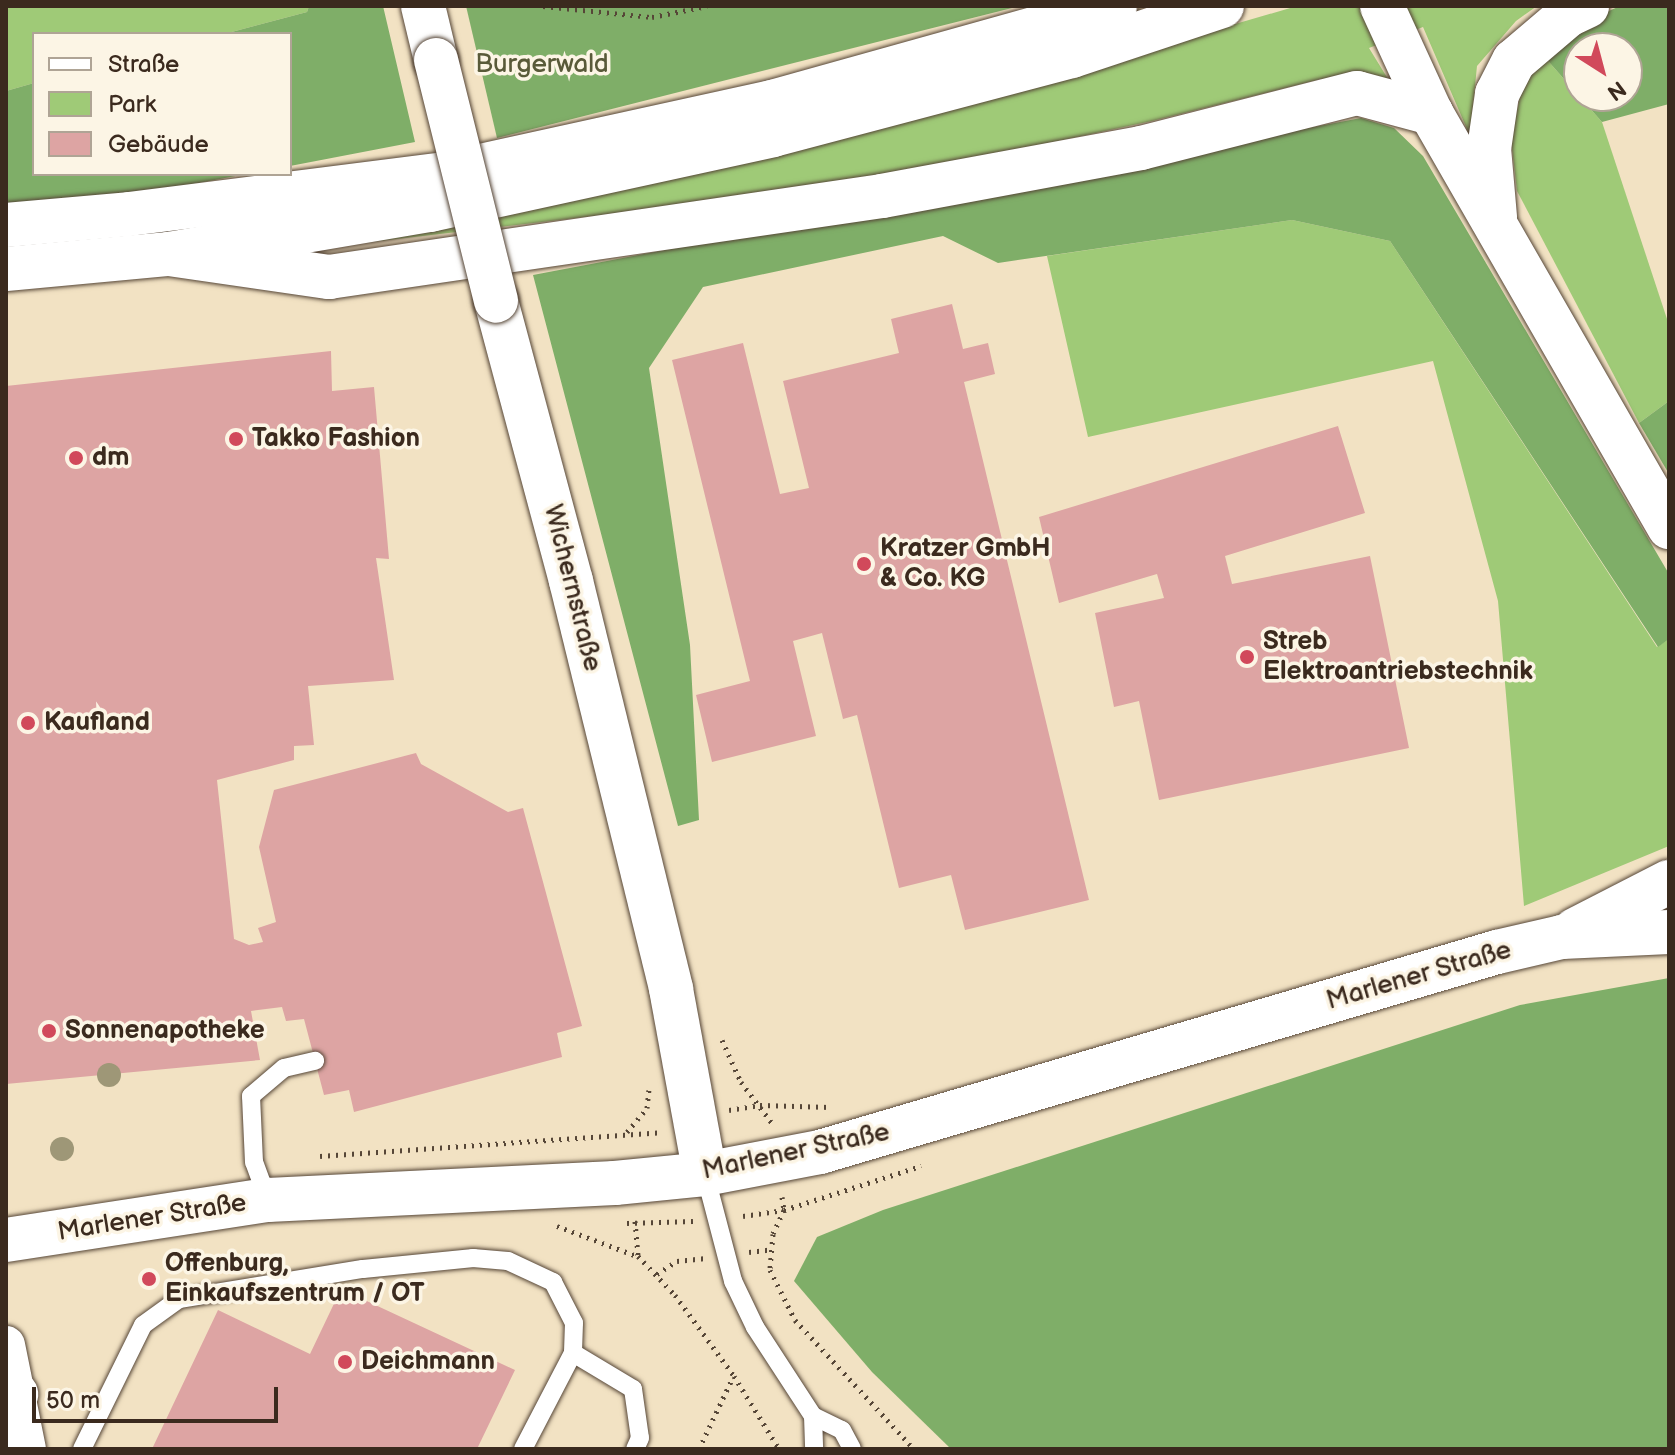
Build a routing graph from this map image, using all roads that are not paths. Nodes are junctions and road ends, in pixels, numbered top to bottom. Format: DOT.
graph roads {
  1 [pos="423,6"];
  2 [pos="1115,6"];
  3 [pos="1222,6"];
  4 [pos="1587,6"];
  5 [pos="1388,22"];
  6 [pos="1431,113"];
  7 [pos="6,225"];
  8 [pos="1497,231"];
  9 [pos="169,254"];
  10 [pos="6,269"];
  11 [pos="1669,527"];
  12 [pos="1669,882"];
  13 [pos="1669,932"];
  14 [pos="1562,937"];
  15 [pos="315,1061"];
  16 [pos="705,1174"];
  17 [pos="268,1200"];
  18 [pos="6,1240"];
  19 [pos="6,1345"];
  20 [pos="573,1353"];
  21 [pos="11,1388"];
  22 [pos="813,1416"];
  23 [pos="27,1449"];
  24 [pos="82,1449"];
  25 [pos="523,1449"];
  26 [pos="635,1449"];
  27 [pos="814,1449"];
  28 [pos="852,1449"];
  1 -- 16 [label="main road, Wichernstraße, bridge"];
  2 -- 7 [label="main road"];
  3 -- 9 [label="main road"];
  4 -- 8 [label="main road"];
  5 -- 6 [label="main road"];
  6 -- 8 [label="main road"];
  6 -- 9 [label="main road"];
  8 -- 11 [label="main road"];
  9 -- 10 [label="main road"];
  12 -- 14 [label="main road, Marlener Straße"];
  13 -- 14 [label="main road, Marlener Straße"];
  14 -- 16 [label="main road, Marlener Straße"];
  15 -- 17 [label="lane"];
  16 -- 17 [label="main road, Marlener Straße"];
  16 -- 22 [label="lane"];
  17 -- 18 [label="main road, Marlener Straße"];
  19 -- 21 [label="street"];
  20 -- 24 [label="lane"];
  20 -- 25 [label="lane"];
  20 -- 26 [label="lane"];
  21 -- 23 [label="street"];
  22 -- 27 [label="lane"];
  22 -- 28 [label="lane"];
}
